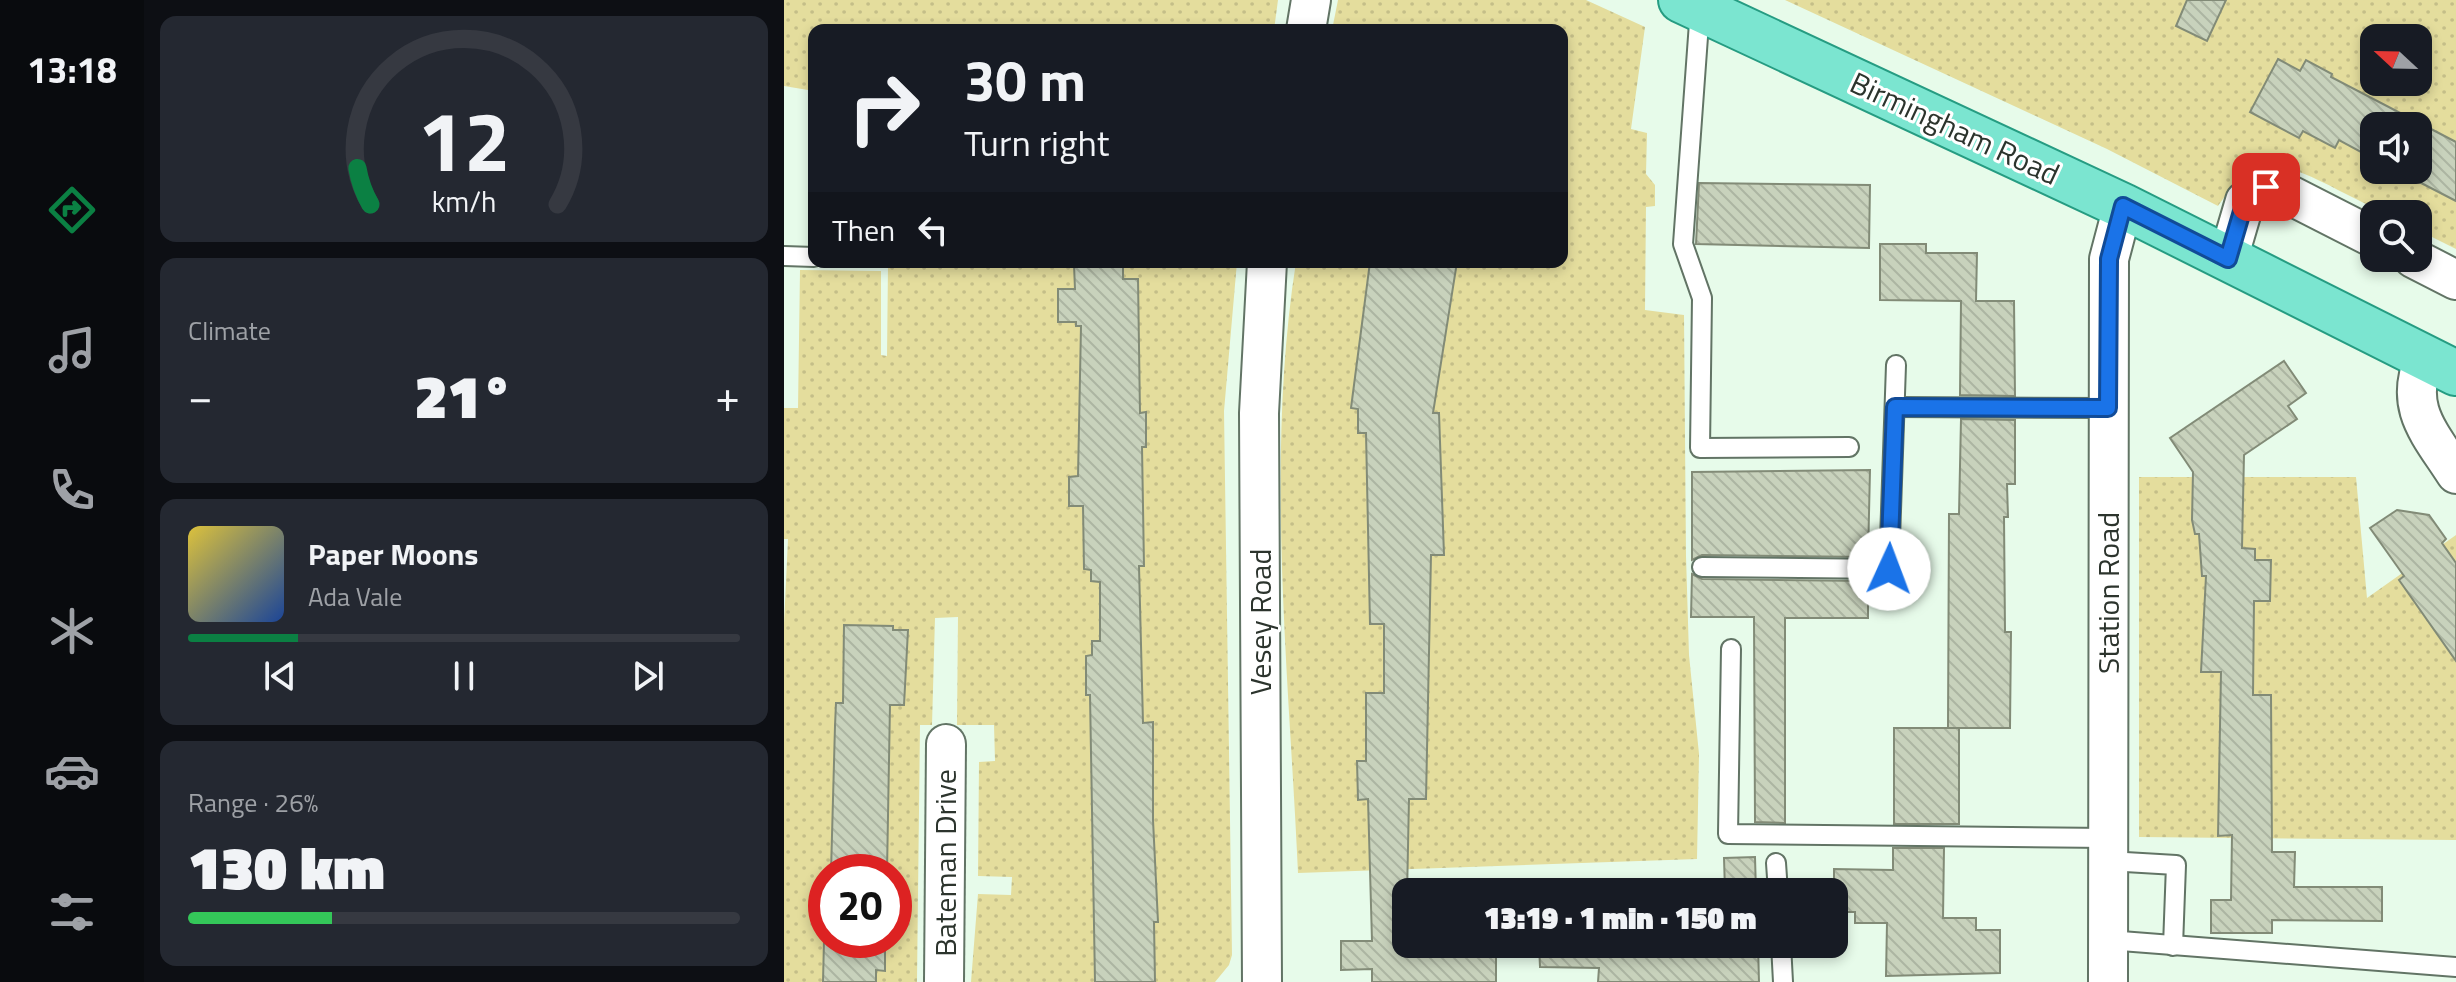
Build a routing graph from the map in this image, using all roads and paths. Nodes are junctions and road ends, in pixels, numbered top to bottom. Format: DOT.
graph roads {
  1 [pos="1311,0"];
  2 [pos="1690,4"];
  3 [pos="1307,24"];
  4 [pos="2123,206"];
  5 [pos="2360,231"];
  6 [pos="784,256"];
  7 [pos="808,257"];
  8 [pos="2228,259"];
  9 [pos="1267,268"];
  10 [pos="2432,268"];
  11 [pos="2456,280"];
  12 [pos="1896,365"];
  13 [pos="2440,365"];
  14 [pos="1895,407"];
  15 [pos="2108,408"];
  16 [pos="1849,447"];
  17 [pos="2456,474"];
  18 [pos="1702,567"];
  19 [pos="1731,649"];
  20 [pos="946,744"];
  21 [pos="2108,849"];
  22 [pos="1776,863"];
  23 [pos="1777,878"];
  24 [pos="2108,940"];
  25 [pos="2173,946"];
  26 [pos="1782,958"];
  27 [pos="2456,967"];
  28 [pos="944,982"];
  29 [pos="1262,982"];
  30 [pos="1783,982"];
  31 [pos="2108,982"];
  1 -- 3 [label="street"];
  2 -- 4 [label="main road, Birmingham Road"];
  2 -- 16 [label="lane"];
  4 -- 8 [label="main road, Birmingham Road"];
  4 -- 15 [label="street, Station Road"];
  5 -- 8 [label="street"];
  6 -- 7 [label="lane"];
  8 -- 13 [label="main road, Birmingham Road"];
  9 -- 29 [label="street, Vesey Road"];
  10 -- 11 [label="street"];
  12 -- 14 [label="lane"];
  13 -- 17 [label="street"];
  14 -- 15 [label="lane"];
  14 -- 18 [label="lane"];
  15 -- 21 [label="street, Station Road"];
  19 -- 21 [label="lane"];
  20 -- 28 [label="street, Bateman Drive"];
  21 -- 24 [label="street, Station Road"];
  21 -- 25 [label="lane"];
  22 -- 23 [label="lane"];
  24 -- 25 [label="lane"];
  24 -- 31 [label="street, Station Road"];
  25 -- 27 [label="lane"];
  26 -- 30 [label="lane"];
}
